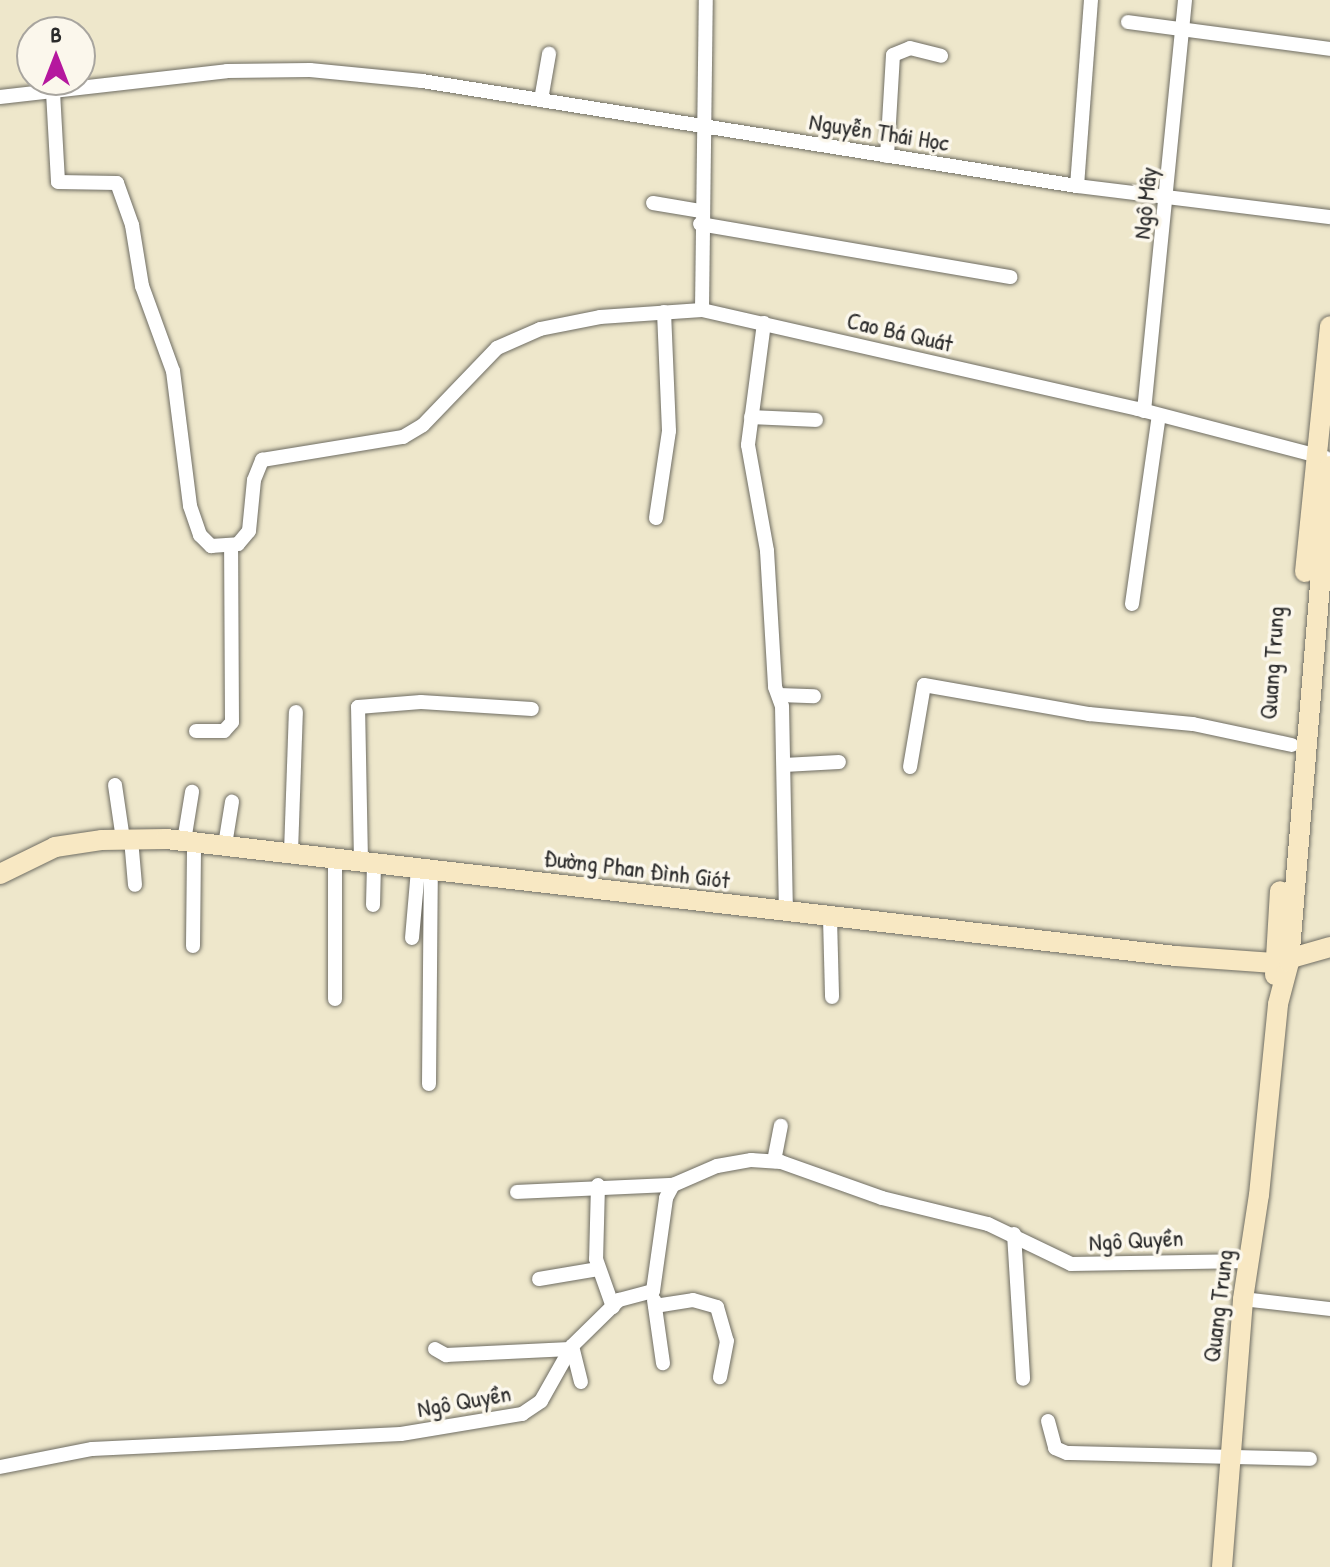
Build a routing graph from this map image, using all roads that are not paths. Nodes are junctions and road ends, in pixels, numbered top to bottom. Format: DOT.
graph roads {
  1 [pos="706,0"];
  2 [pos="1091,0"];
  3 [pos="1185,0"];
  4 [pos="1128,22"];
  5 [pos="1183,26"];
  6 [pos="1330,49"];
  7 [pos="549,54"];
  8 [pos="941,56"];
  9 [pos="96,87"];
  10 [pos="53,96"];
  11 [pos="541,100"];
  12 [pos="706,126"];
  13 [pos="887,156"];
  14 [pos="1077,186"];
  15 [pos="1169,197"];
  16 [pos="653,203"];
  17 [pos="701,217"];
  18 [pos="1330,217"];
  19 [pos="1011,277"];
  20 [pos="702,310"];
  21 [pos="664,312"];
  22 [pos="764,323"];
  23 [pos="1330,326"];
  24 [pos="1151,413"];
  25 [pos="751,417"];
  26 [pos="816,420"];
  27 [pos="1325,460"];
  28 [pos="656,518"];
  29 [pos="231,546"];
  30 [pos="1323,596"];
  31 [pos="1132,604"];
  32 [pos="779,695"];
  33 [pos="814,696"];
  34 [pos="532,709"];
  35 [pos="296,712"];
  36 [pos="196,731"];
  37 [pos="1292,745"];
  38 [pos="839,762"];
  39 [pos="784,765"];
  40 [pos="910,767"];
  41 [pos="115,785"];
  42 [pos="192,792"];
  43 [pos="232,802"];
  44 [pos="127,839"];
  45 [pos="189,841"];
  46 [pos="225,845"];
  47 [pos="291,852"];
  48 [pos="335,858"];
  49 [pos="368,862"];
  50 [pos="424,870"];
  51 [pos="0,874"];
  52 [pos="135,885"];
  53 [pos="373,905"];
  54 [pos="786,913"];
  55 [pos="830,918"];
  56 [pos="412,938"];
  57 [pos="193,946"];
  58 [pos="1330,947"];
  59 [pos="1281,962"];
  60 [pos="832,997"];
  61 [pos="335,999"];
  62 [pos="429,1084"];
  63 [pos="781,1126"];
  64 [pos="774,1161"];
  65 [pos="598,1185"];
  66 [pos="673,1185"];
  67 [pos="517,1192"];
  68 [pos="1014,1234"];
  69 [pos="1249,1261"];
  70 [pos="598,1269"];
  71 [pos="539,1279"];
  72 [pos="654,1298"];
  73 [pos="1243,1299"];
  74 [pos="613,1307"];
  75 [pos="1330,1309"];
  76 [pos="571,1347"];
  77 [pos="435,1349"];
  78 [pos="663,1363"];
  79 [pos="720,1377"];
  80 [pos="1023,1379"];
  81 [pos="581,1382"];
  82 [pos="1048,1421"];
  83 [pos="1229,1457"];
  84 [pos="1310,1459"];
  85 [pos="0,1467"];
  86 [pos="1222,1567"];
  1 -- 12 [label="street"];
  2 -- 14 [label="street"];
  3 -- 5 [label="street, Ngô Mây"];
  4 -- 5 [label="street"];
  5 -- 6 [label="street"];
  5 -- 15 [label="street, Ngô Mây"];
  7 -- 11 [label="street"];
  8 -- 13 [label="street"];
  9 -- 11 [label="street, Nguyễn Thái Học"];
  10 -- 29 [label="street"];
  11 -- 12 [label="street, Nguyễn Thái Học"];
  12 -- 13 [label="street, Nguyễn Thái Học"];
  12 -- 17 [label="street"];
  13 -- 14 [label="street, Nguyễn Thái Học"];
  14 -- 15 [label="street, Nguyễn Thái Học"];
  15 -- 18 [label="street, Nguyễn Thái Học"];
  15 -- 24 [label="street, Ngô Mây"];
  16 -- 17 [label="street"];
  17 -- 19 [label="street"];
  17 -- 20 [label="street"];
  20 -- 21 [label="street, Cao Bá Quát"];
  20 -- 22 [label="street, Cao Bá Quát"];
  21 -- 28 [label="street"];
  21 -- 29 [label="street, Cao Bá Quát"];
  22 -- 24 [label="street, Cao Bá Quát"];
  22 -- 25 [label="street"];
  23 -- 27 [label="main road, Quang Trung"];
  24 -- 27 [label="street, Cao Bá Quát"];
  24 -- 31 [label="street, Ngô Mây"];
  25 -- 26 [label="street"];
  25 -- 32 [label="street"];
  27 -- 30 [label="main road, Quang Trung"];
  27 -- 37 [label="main road, Quang Trung"];
  29 -- 36 [label="street"];
  30 -- 59 [label="main road, Quang Trung"];
  32 -- 33 [label="street"];
  32 -- 39 [label="street"];
  34 -- 49 [label="street"];
  35 -- 47 [label="street"];
  37 -- 40 [label="street"];
  37 -- 59 [label="main road, Quang Trung"];
  38 -- 39 [label="street"];
  39 -- 54 [label="street"];
  41 -- 44 [label="street"];
  42 -- 45 [label="street"];
  43 -- 46 [label="street"];
  44 -- 45 [label="main road, Đường Phan Đình Giót"];
  44 -- 51 [label="main road, Đường Phan Đình Giót"];
  44 -- 52 [label="street"];
  45 -- 46 [label="main road, Đường Phan Đình Giót"];
  45 -- 57 [label="street"];
  46 -- 47 [label="main road, Đường Phan Đình Giót"];
  47 -- 48 [label="main road, Đường Phan Đình Giót"];
  48 -- 49 [label="main road, Đường Phan Đình Giót"];
  48 -- 61 [label="street"];
  49 -- 50 [label="main road, Đường Phan Đình Giót"];
  49 -- 53 [label="street"];
  50 -- 54 [label="main road, Đường Phan Đình Giót"];
  50 -- 56 [label="street"];
  50 -- 62 [label="street"];
  54 -- 55 [label="main road, Đường Phan Đình Giót"];
  55 -- 59 [label="main road, Đường Phan Đình Giót"];
  55 -- 60 [label="street"];
  58 -- 59 [label="main road"];
  59 -- 69 [label="main road, Quang Trung"];
  63 -- 64 [label="street"];
  64 -- 66 [label="street, Ngô Quyền"];
  64 -- 68 [label="street, Ngô Quyền"];
  65 -- 66 [label="street"];
  65 -- 67 [label="street"];
  65 -- 70 [label="street"];
  66 -- 72 [label="street"];
  68 -- 69 [label="street, Ngô Quyền"];
  68 -- 80 [label="street"];
  69 -- 73 [label="main road, Quang Trung"];
  70 -- 71 [label="street"];
  70 -- 74 [label="street"];
  72 -- 74 [label="street, Ngô Quyền"];
  72 -- 78 [label="street"];
  72 -- 79 [label="street, Ngô Quyền"];
  73 -- 75 [label="street"];
  73 -- 83 [label="main road, Quang Trung"];
  74 -- 76 [label="street, Ngô Quyền"];
  76 -- 77 [label="street"];
  76 -- 81 [label="street"];
  76 -- 85 [label="street, Ngô Quyền"];
  82 -- 83 [label="street"];
  83 -- 84 [label="street"];
  83 -- 86 [label="main road, Quang Trung"];
}
